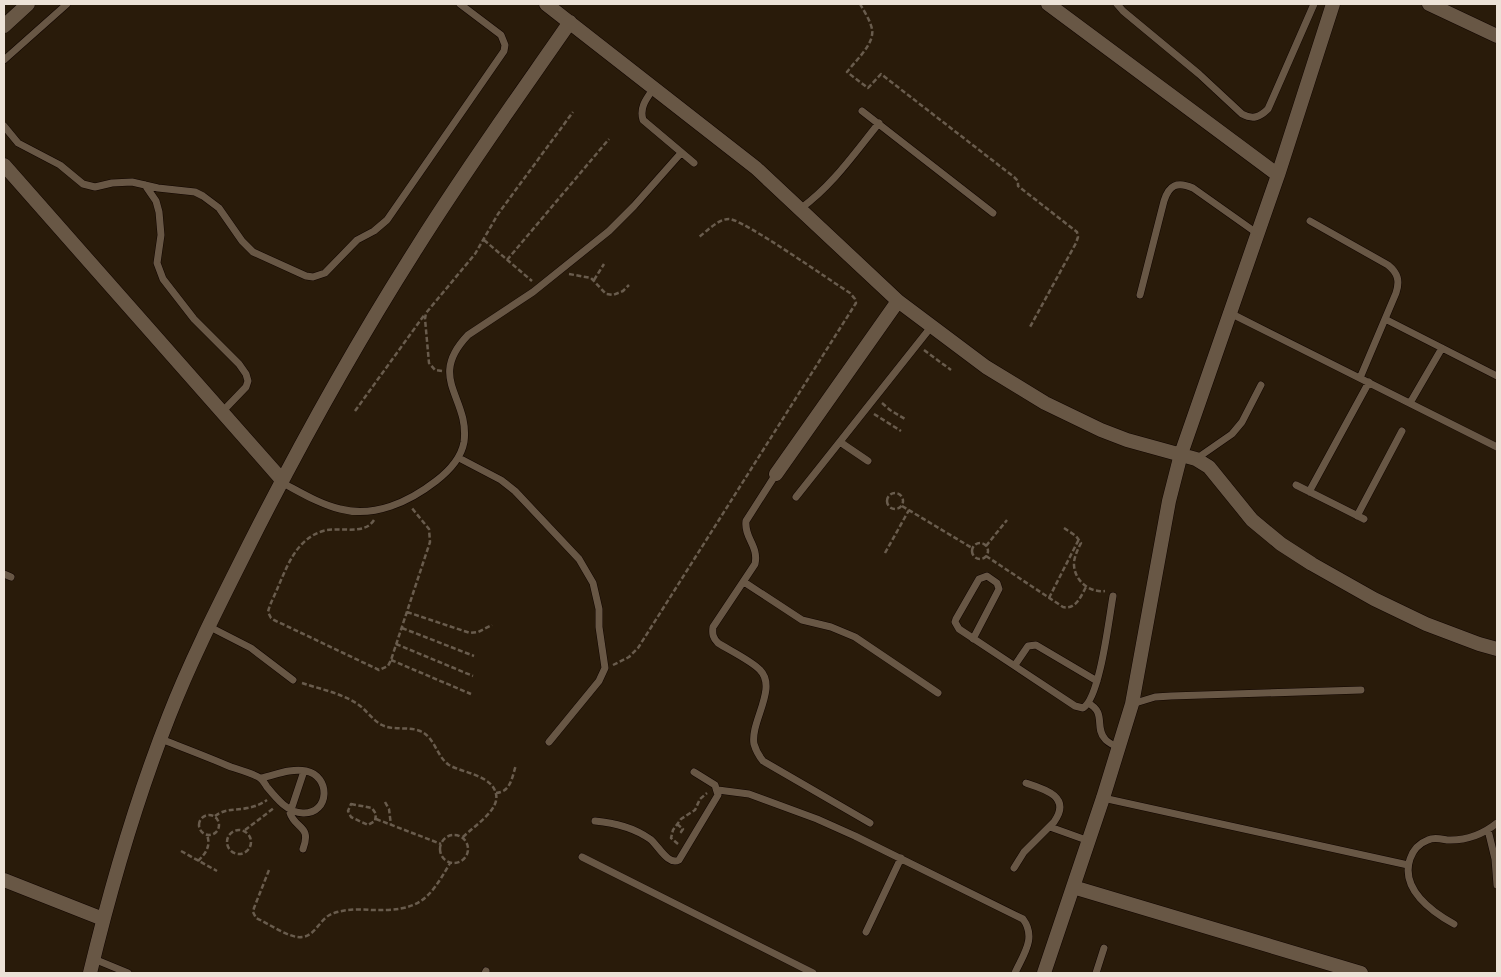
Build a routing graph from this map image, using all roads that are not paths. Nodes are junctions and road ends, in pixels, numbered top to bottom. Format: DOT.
graph roads {
  1 [pos="28,4"];
  2 [pos="67,4"];
  3 [pos="460,4"];
  4 [pos="1048,4"];
  5 [pos="1117,4"];
  6 [pos="1314,4"];
  7 [pos="1333,4"];
  8 [pos="1429,4"];
  9 [pos="553,6"];
  10 [pos="570,22"];
  11 [pos="4,26"];
  12 [pos="1497,36"];
  13 [pos="4,60"];
  14 [pos="654,87"];
  15 [pos="862,111"];
  16 [pos="879,124"];
  17 [pos="4,126"];
  18 [pos="681,153"];
  19 [pos="694,163"];
  20 [pos="4,165"];
  21 [pos="1278,175"];
  22 [pos="145,185"];
  23 [pos="165,188"];
  24 [pos="156,201"];
  25 [pos="800,209"];
  26 [pos="993,213"];
  27 [pos="1310,221"];
  28 [pos="1258,234"];
  29 [pos="1140,295"];
  30 [pos="898,301"];
  31 [pos="1230,313"];
  32 [pos="1385,319"];
  33 [pos="931,327"];
  34 [pos="1442,348"];
  35 [pos="1497,376"];
  36 [pos="1360,378"];
  37 [pos="1369,382"];
  38 [pos="1261,385"];
  39 [pos="1410,403"];
  40 [pos="222,412"];
  41 [pos="1402,432"];
  42 [pos="840,442"];
  43 [pos="1497,446"];
  44 [pos="1181,454"];
  45 [pos="459,458"];
  46 [pos="1196,459"];
  47 [pos="868,462"];
  48 [pos="776,474"];
  49 [pos="281,481"];
  50 [pos="1296,485"];
  51 [pos="1309,492"];
  52 [pos="796,497"];
  53 [pos="1357,516"];
  54 [pos="1364,519"];
  55 [pos="744,582"];
  56 [pos="1113,596"];
  57 [pos="208,626"];
  58 [pos="973,639"];
  59 [pos="1497,648"];
  60 [pos="1015,665"];
  61 [pos="293,680"];
  62 [pos="1097,681"];
  63 [pos="1361,690"];
  64 [pos="938,693"];
  65 [pos="1088,702"];
  66 [pos="1132,704"];
  67 [pos="160,739"];
  68 [pos="549,742"];
  69 [pos="1119,748"];
  70 [pos="304,770"];
  71 [pos="694,772"];
  72 [pos="261,778"];
  73 [pos="1026,783"];
  74 [pos="718,790"];
  75 [pos="1103,798"];
  76 [pos="290,809"];
  77 [pos="594,821"];
  78 [pos="870,823"];
  79 [pos="1497,823"];
  80 [pos="1050,827"];
  81 [pos="1488,830"];
  82 [pos="1089,841"];
  83 [pos="303,849"];
  84 [pos="582,857"];
  85 [pos="901,858"];
  86 [pos="1408,865"];
  87 [pos="1014,868"];
  88 [pos="1496,872"];
  89 [pos="4,880"];
  90 [pos="1497,885"];
  91 [pos="1073,887"];
  92 [pos="103,919"];
  93 [pos="1454,924"];
  94 [pos="866,932"];
  95 [pos="1104,948"];
  96 [pos="94,959"];
  97 [pos="90,973"];
  98 [pos="128,973"];
  99 [pos="813,973"];
  100 [pos="1015,973"];
  101 [pos="1044,973"];
  102 [pos="1096,973"];
  103 [pos="1361,973"];
  1 -- 11 [label="street"];
  2 -- 13 [label="lane"];
  3 -- 23 [label="lane"];
  4 -- 21 [label="street"];
  5 -- 6 [label="lane"];
  7 -- 21 [label="street"];
  8 -- 12 [label="street"];
  9 -- 10 [label="street"];
  10 -- 14 [label="street"];
  10 -- 49 [label="street"];
  14 -- 18 [label="lane"];
  14 -- 25 [label="street"];
  15 -- 16 [label="lane"];
  16 -- 25 [label="lane"];
  16 -- 26 [label="lane"];
  17 -- 22 [label="lane"];
  18 -- 19 [label="lane"];
  18 -- 45 [label="lane"];
  20 -- 40 [label="street"];
  21 -- 28 [label="street"];
  22 -- 23 [label="lane"];
  22 -- 24 [label="lane"];
  23 -- 24 [label="lane"];
  24 -- 40 [label="lane"];
  25 -- 30 [label="street"];
  27 -- 32 [label="lane"];
  28 -- 29 [label="lane"];
  28 -- 31 [label="street"];
  30 -- 33 [label="street"];
  30 -- 48 [label="street"];
  31 -- 36 [label="lane"];
  31 -- 44 [label="street"];
  32 -- 34 [label="lane"];
  32 -- 36 [label="lane"];
  33 -- 42 [label="lane"];
  33 -- 44 [label="street"];
  34 -- 35 [label="lane"];
  34 -- 39 [label="lane"];
  36 -- 37 [label="lane"];
  37 -- 39 [label="lane"];
  37 -- 51 [label="lane"];
  38 -- 46 [label="lane"];
  39 -- 43 [label="lane"];
  40 -- 49 [label="street"];
  41 -- 53 [label="lane"];
  42 -- 47 [label="lane"];
  42 -- 52 [label="lane"];
  44 -- 46 [label="street"];
  44 -- 66 [label="street"];
  45 -- 49 [label="lane"];
  45 -- 68 [label="lane"];
  46 -- 59 [label="street"];
  48 -- 55 [label="lane"];
  49 -- 57 [label="street"];
  50 -- 51 [label="lane"];
  51 -- 53 [label="lane"];
  53 -- 54 [label="lane"];
  55 -- 64 [label="lane"];
  55 -- 78 [label="lane"];
  56 -- 62 [label="lane"];
  57 -- 61 [label="lane"];
  57 -- 67 [label="street"];
  58 -- 58 [label="lane"];
  58 -- 60 [label="lane"];
  60 -- 62 [label="lane"];
  60 -- 65 [label="lane"];
  62 -- 65 [label="lane"];
  63 -- 66 [label="lane"];
  65 -- 69 [label="lane"];
  66 -- 69 [label="street"];
  67 -- 72 [label="lane"];
  67 -- 92 [label="street"];
  69 -- 75 [label="street"];
  70 -- 72 [label="lane"];
  70 -- 76 [label="lane"];
  70 -- 76 [label="lane"];
  71 -- 74 [label="lane"];
  72 -- 76 [label="lane"];
  73 -- 80 [label="lane"];
  74 -- 77 [label="lane"];
  74 -- 85 [label="lane"];
  75 -- 82 [label="street"];
  75 -- 86 [label="lane"];
  76 -- 83 [label="lane"];
  79 -- 81 [label="lane"];
  80 -- 82 [label="lane"];
  80 -- 87 [label="lane"];
  81 -- 86 [label="lane"];
  81 -- 88 [label="lane"];
  82 -- 91 [label="street"];
  84 -- 99 [label="lane"];
  85 -- 94 [label="lane"];
  85 -- 100 [label="lane"];
  86 -- 93 [label="lane"];
  88 -- 90 [label="lane"];
  89 -- 92 [label="street"];
  91 -- 101 [label="street"];
  91 -- 103 [label="street"];
  92 -- 96 [label="street"];
  95 -- 102 [label="lane"];
  96 -- 97 [label="street"];
  96 -- 98 [label="lane"];
}
